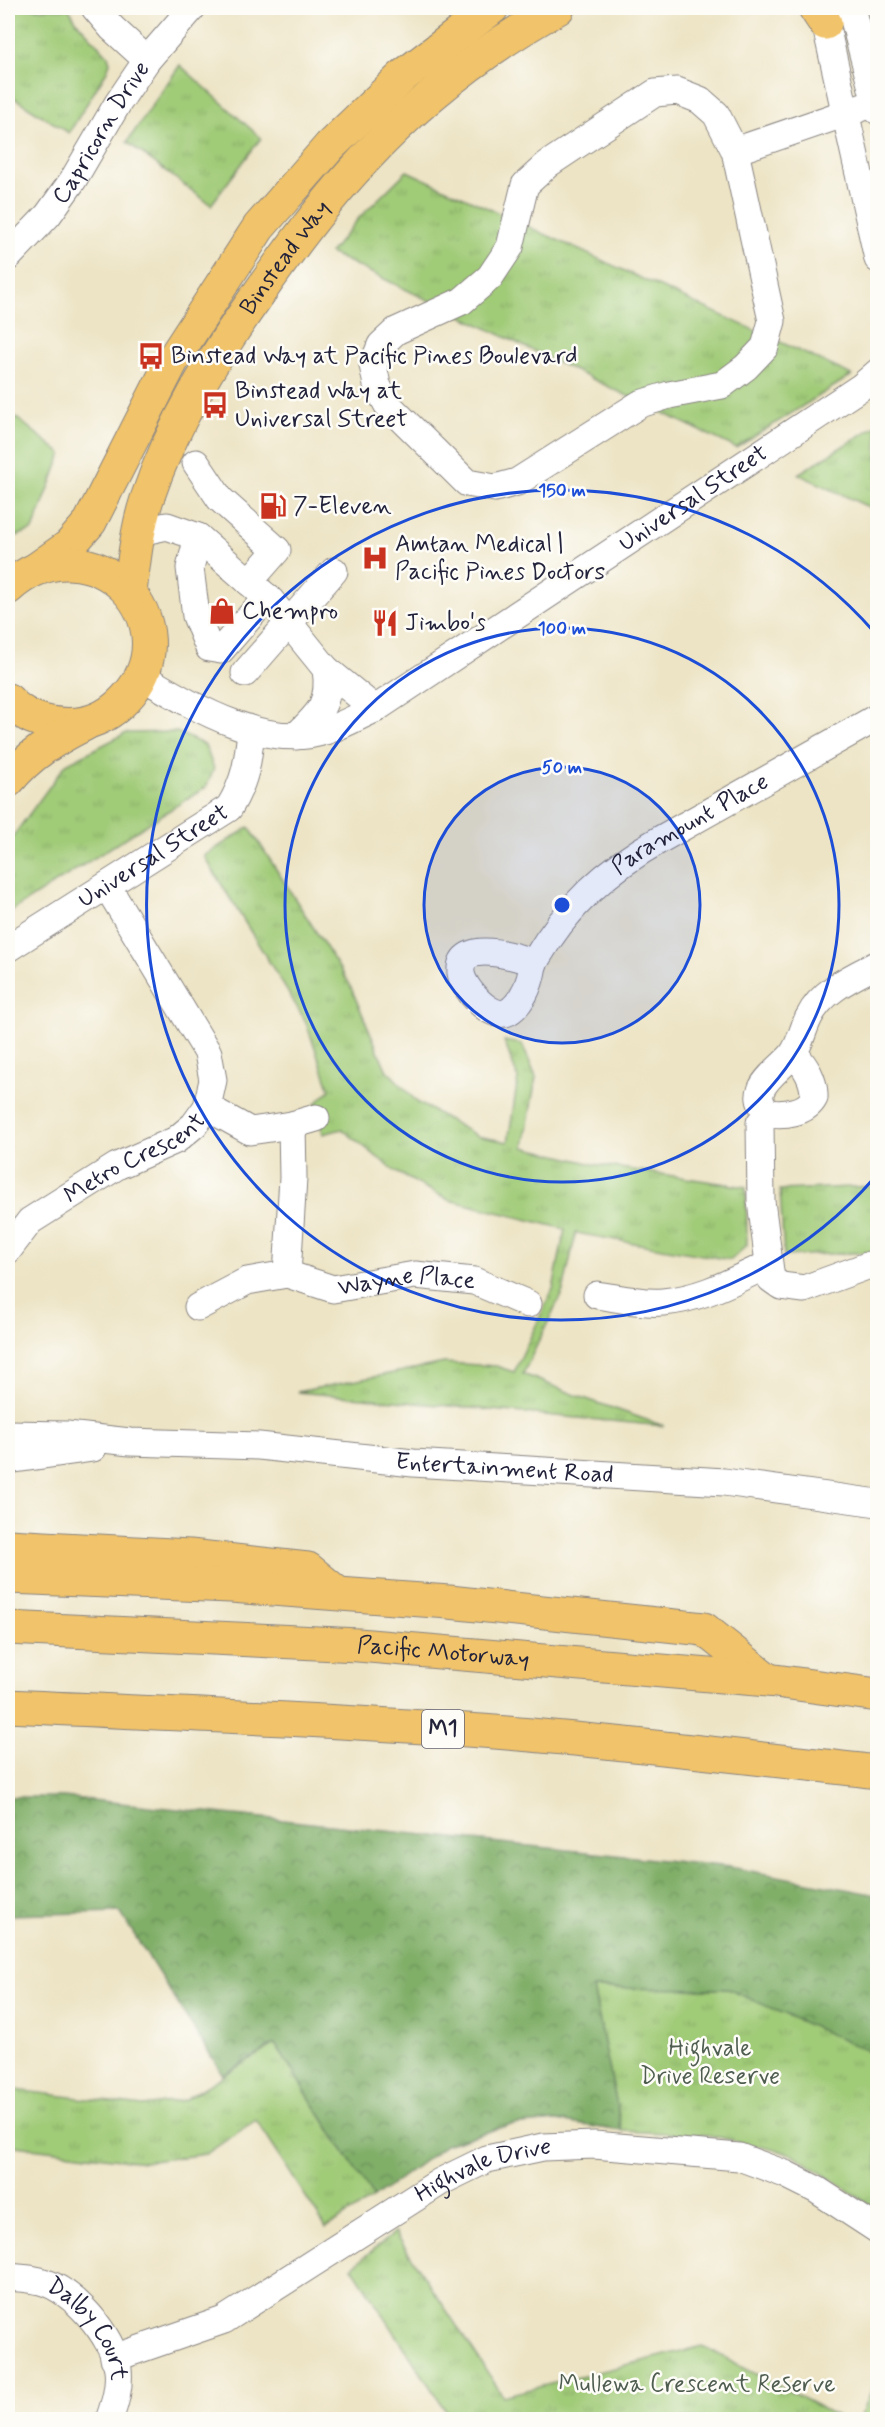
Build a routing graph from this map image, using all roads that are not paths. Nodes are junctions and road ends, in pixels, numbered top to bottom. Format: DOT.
graph roads {
  1 [pos="95,8"];
  2 [pos="192,8"];
  3 [pos="492,8"];
  4 [pos="558,8"];
  5 [pos="828,11"];
  6 [pos="147,60"];
  7 [pos="877,105"];
  8 [pos="845,113"];
  9 [pos="735,151"];
  10 [pos="8,257"];
  11 [pos="878,259"];
  12 [pos="878,372"];
  13 [pos="196,463"];
  14 [pos="153,529"];
  15 [pos="198,537"];
  16 [pos="334,571"];
  17 [pos="18,577"];
  18 [pos="258,589"];
  19 [pos="130,592"];
  20 [pos="289,624"];
  21 [pos="326,669"];
  22 [pos="245,673"];
  23 [pos="141,676"];
  24 [pos="8,700"];
  25 [pos="375,709"];
  26 [pos="878,717"];
  27 [pos="87,723"];
  28 [pos="251,730"];
  29 [pos="296,736"];
  30 [pos="8,782"];
  31 [pos="107,886"];
  32 [pos="8,948"];
  33 [pos="534,963"];
  34 [pos="878,964"];
  35 [pos="794,1053"];
  36 [pos="207,1107"];
  37 [pos="768,1113"];
  38 [pos="8,1250"];
  39 [pos="878,1262"];
  40 [pos="768,1267"];
  41 [pos="287,1274"];
  42 [pos="597,1296"];
  43 [pos="528,1304"];
  44 [pos="198,1307"];
  45 [pos="8,1434"];
  46 [pos="130,1442"];
  47 [pos="8,1460"];
  48 [pos="878,1503"];
  49 [pos="8,1546"];
  50 [pos="8,1577"];
  51 [pos="338,1594"];
  52 [pos="8,1628"];
  53 [pos="768,1680"];
  54 [pos="878,1695"];
  55 [pos="8,1706"];
  56 [pos="878,1772"];
  57 [pos="878,2230"];
  58 [pos="8,2277"];
  59 [pos="114,2358"];
  60 [pos="110,2420"];
  1 -- 6 [label="street"];
  2 -- 6 [label="street, Capricorn Drive"];
  3 -- 17 [label="main road, Binstead Way"];
  4 -- 14 [label="main road, Binstead Way"];
  5 -- 7 [label="street"];
  5 -- 8 [label="street"];
  6 -- 10 [label="street, Capricorn Drive"];
  7 -- 8 [label="street"];
  8 -- 9 [label="street"];
  8 -- 11 [label="street"];
  9 -- 9 [label="street"];
  12 -- 25 [label="street, Universal Street"];
  13 -- 18 [label="street"];
  14 -- 15 [label="street"];
  14 -- 19 [label="main road, Binstead Way"];
  15 -- 18 [label="street"];
  15 -- 18 [label="street"];
  16 -- 20 [label="street"];
  17 -- 19 [label="main road"];
  18 -- 20 [label="street"];
  19 -- 23 [label="main road"];
  20 -- 21 [label="street"];
  20 -- 22 [label="street"];
  21 -- 25 [label="street"];
  21 -- 29 [label="street"];
  23 -- 27 [label="main road"];
  23 -- 28 [label="street, Universal Street"];
  24 -- 27 [label="main road"];
  25 -- 29 [label="street, Universal Street"];
  26 -- 33 [label="street, Paramount Place"];
  27 -- 30 [label="main road"];
  28 -- 29 [label="street, Universal Street"];
  28 -- 31 [label="street, Universal Street"];
  31 -- 32 [label="street, Universal Street"];
  31 -- 36 [label="street, Metro Crescent"];
  34 -- 35 [label="street"];
  35 -- 37 [label="street"];
  35 -- 37 [label="street"];
  36 -- 38 [label="street, Metro Crescent"];
  36 -- 41 [label="street"];
  37 -- 40 [label="street"];
  39 -- 40 [label="street"];
  40 -- 42 [label="street"];
  41 -- 43 [label="street, Wayne Place"];
  41 -- 44 [label="street"];
  45 -- 46 [label="street, Entertainment Road"];
  46 -- 47 [label="street, Entertainment Road"];
  46 -- 48 [label="street, Entertainment Road"];
  49 -- 51 [label="main road"];
  50 -- 51 [label="main road"];
  51 -- 53 [label="main road"];
  52 -- 53 [label="main road, Pacific Motorway"];
  53 -- 54 [label="main road, Pacific Motorway"];
  55 -- 56 [label="main road, M1"];
  57 -- 59 [label="street, Highvale Drive"];
  58 -- 59 [label="street, Dalby Court"];
  59 -- 60 [label="street, Dalby Court"];
}
